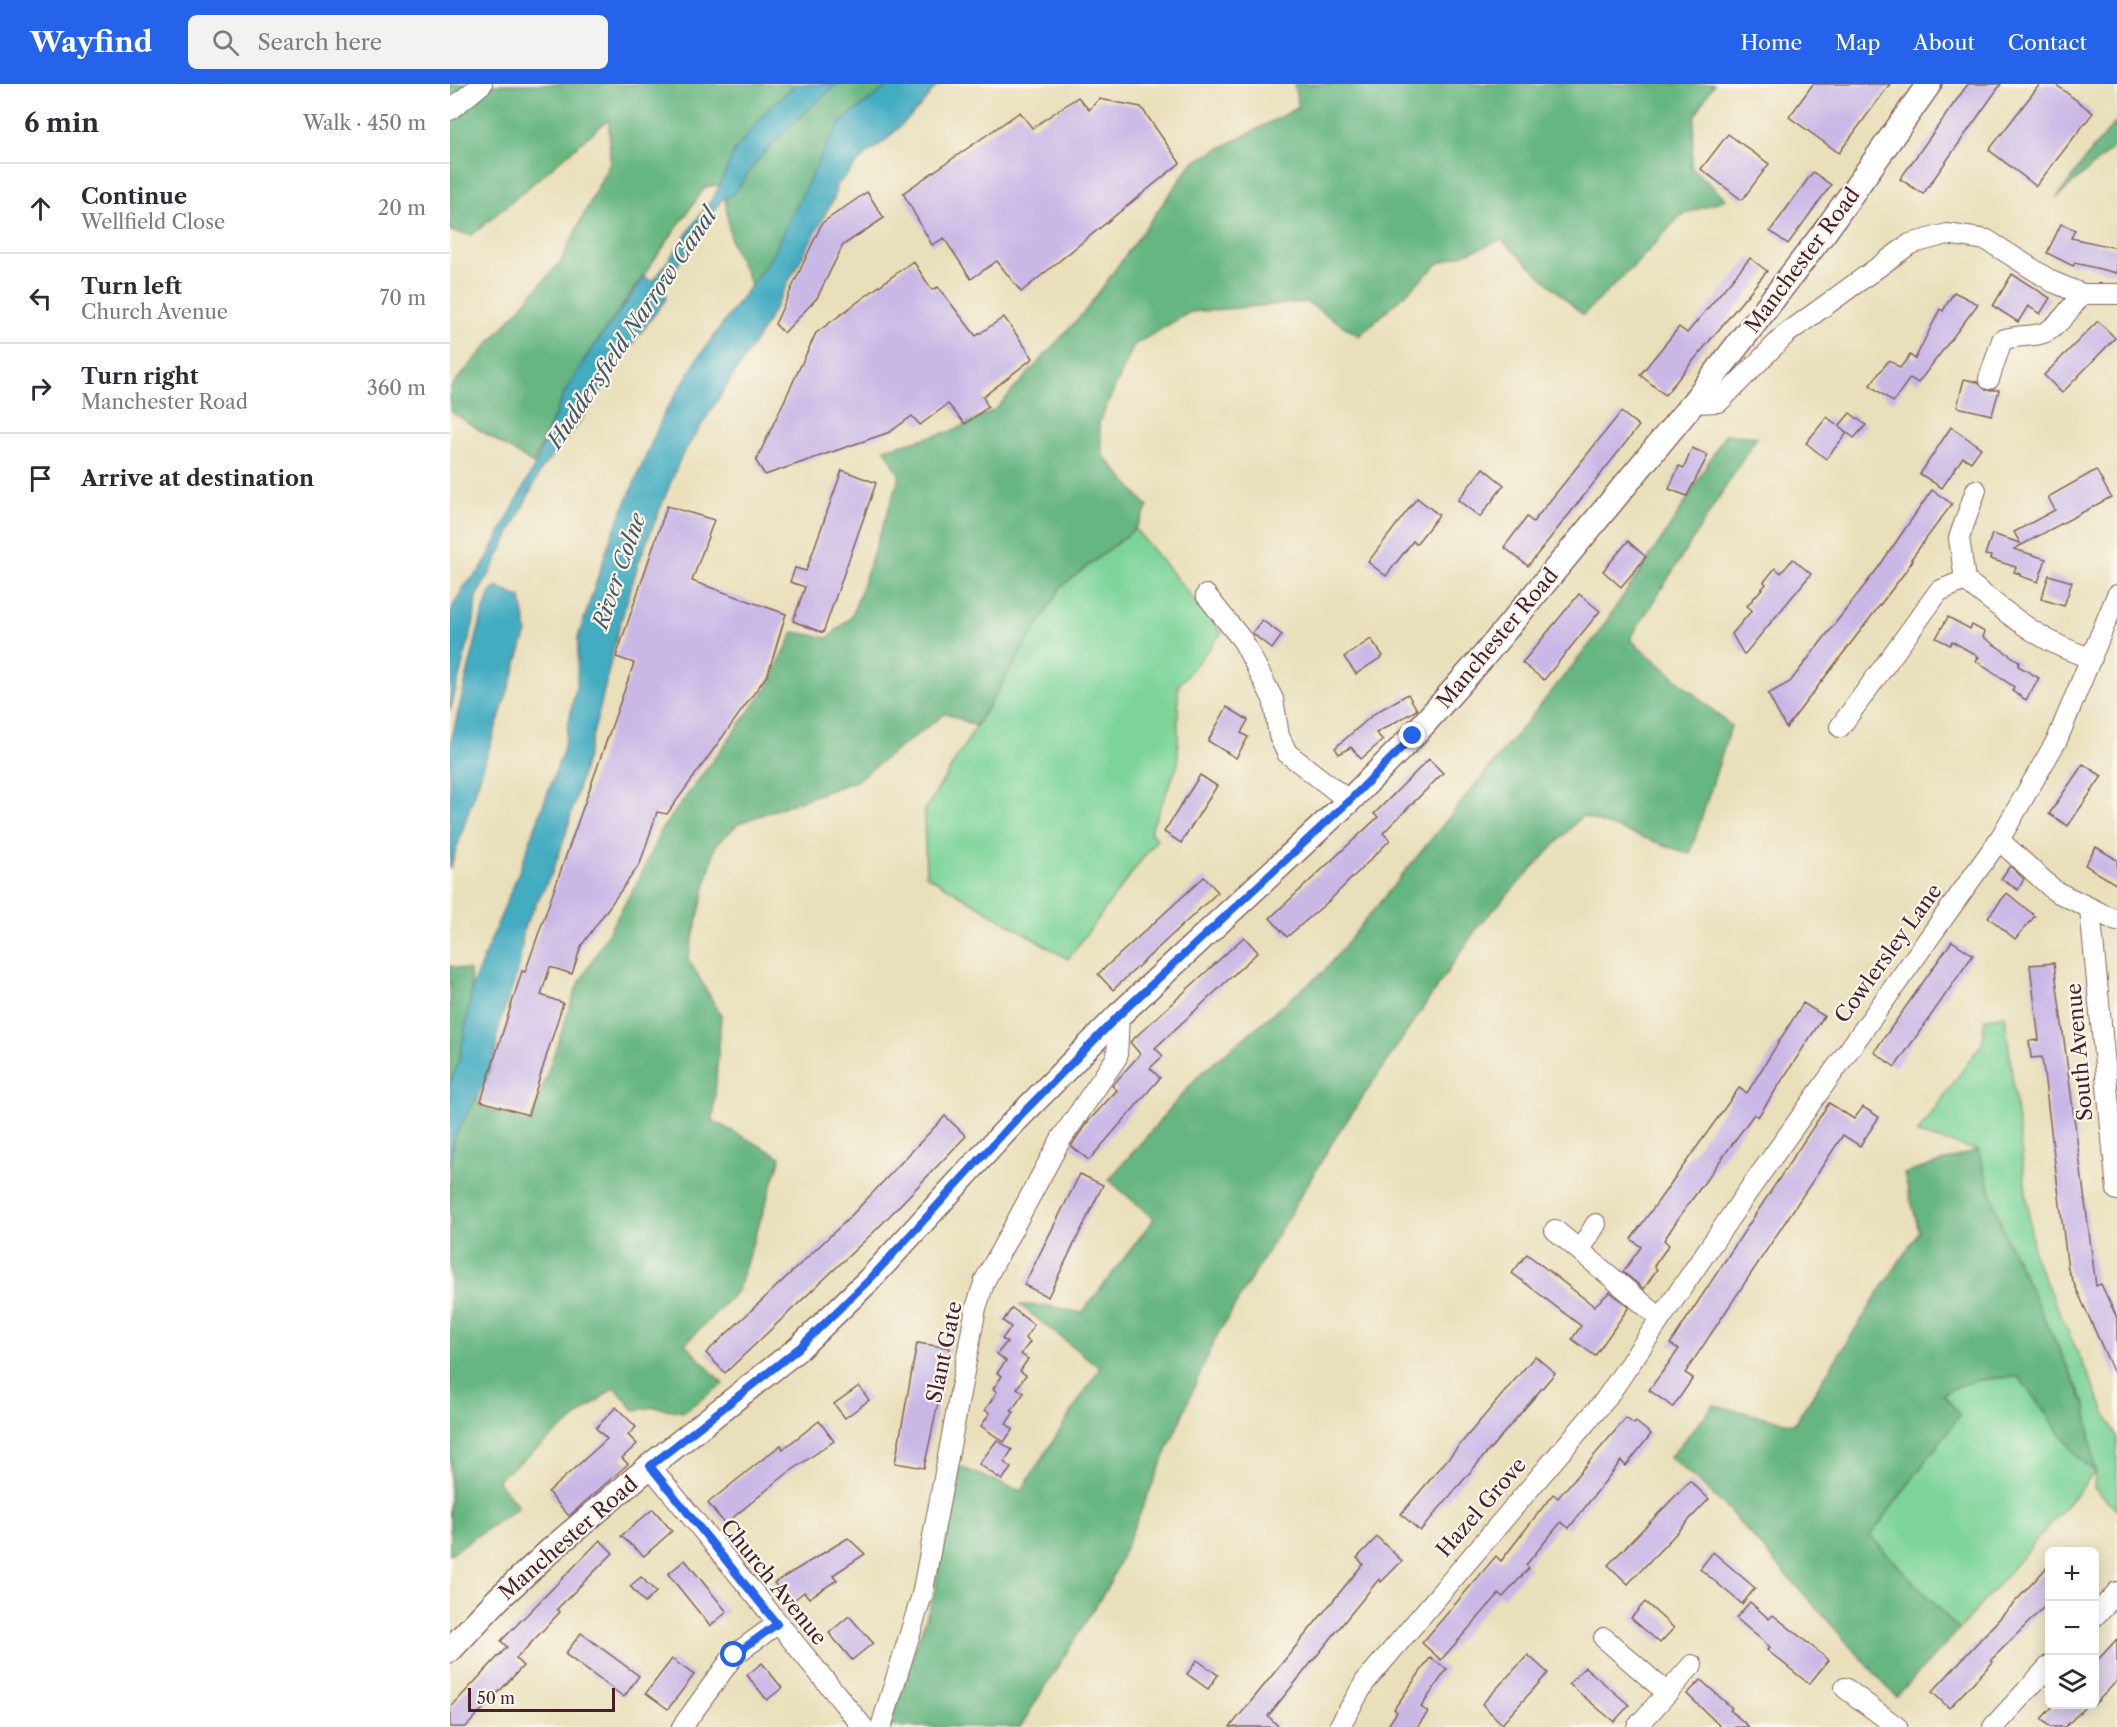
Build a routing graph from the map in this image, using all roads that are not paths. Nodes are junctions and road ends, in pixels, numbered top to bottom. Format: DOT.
graph roads {
  1 [pos="482,84"];
  2 [pos="1929,84"];
  3 [pos="450,110"];
  4 [pos="2082,294"];
  5 [pos="2117,294"];
  6 [pos="1989,379"];
  7 [pos="1693,403"];
  8 [pos="1976,490"];
  9 [pos="1965,580"];
  10 [pos="1206,595"];
  11 [pos="2117,595"];
  12 [pos="2092,658"];
  13 [pos="1840,727"];
  14 [pos="1349,801"];
  15 [pos="1999,840"];
  16 [pos="2090,909"];
  17 [pos="2117,921"];
  18 [pos="1119,1015"];
  19 [pos="2115,1168"];
  20 [pos="2117,1190"];
  21 [pos="1596,1224"];
  22 [pos="1555,1230"];
  23 [pos="1580,1251"];
  24 [pos="1660,1318"];
  25 [pos="650,1466"];
  26 [pos="2117,1592"];
  27 [pos="2099,1612"];
  28 [pos="777,1624"];
  29 [pos="1604,1638"];
  30 [pos="450,1650"];
  31 [pos="1692,1665"];
  32 [pos="2045,1670"];
  33 [pos="1845,1688"];
  34 [pos="1667,1693"];
  35 [pos="1649,1723"];
  36 [pos="1996,1726"];
  37 [pos="682,1727"];
  38 [pos="863,1727"];
  39 [pos="881,1727"];
  40 [pos="1339,1727"];
  41 [pos="1897,1727"];
  1 -- 3 [label="street"];
  2 -- 7 [label="main road, Manchester Road"];
  4 -- 5 [label="street"];
  4 -- 6 [label="street"];
  4 -- 7 [label="street"];
  7 -- 14 [label="main road, Manchester Road"];
  8 -- 9 [label="street"];
  9 -- 12 [label="street"];
  9 -- 13 [label="street"];
  10 -- 14 [label="street"];
  11 -- 12 [label="street, Cowlersley Lane"];
  12 -- 15 [label="street, Cowlersley Lane"];
  14 -- 18 [label="main road, Manchester Road"];
  15 -- 16 [label="street"];
  15 -- 24 [label="street, Cowlersley Lane"];
  16 -- 17 [label="street"];
  16 -- 19 [label="street, South Avenue"];
  18 -- 25 [label="main road, Manchester Road"];
  18 -- 39 [label="street, Slant Gate"];
  19 -- 20 [label="street, South Avenue"];
  21 -- 23 [label="street"];
  22 -- 23 [label="street"];
  23 -- 24 [label="street"];
  24 -- 40 [label="street, Hazel Grove"];
  25 -- 28 [label="street, Church Avenue"];
  25 -- 30 [label="main road, Manchester Road"];
  26 -- 27 [label="street"];
  28 -- 37 [label="street"];
  28 -- 38 [label="street, Church Avenue"];
  29 -- 34 [label="street"];
  31 -- 34 [label="street"];
  32 -- 36 [label="street"];
  33 -- 41 [label="street"];
  34 -- 35 [label="street"];
}
